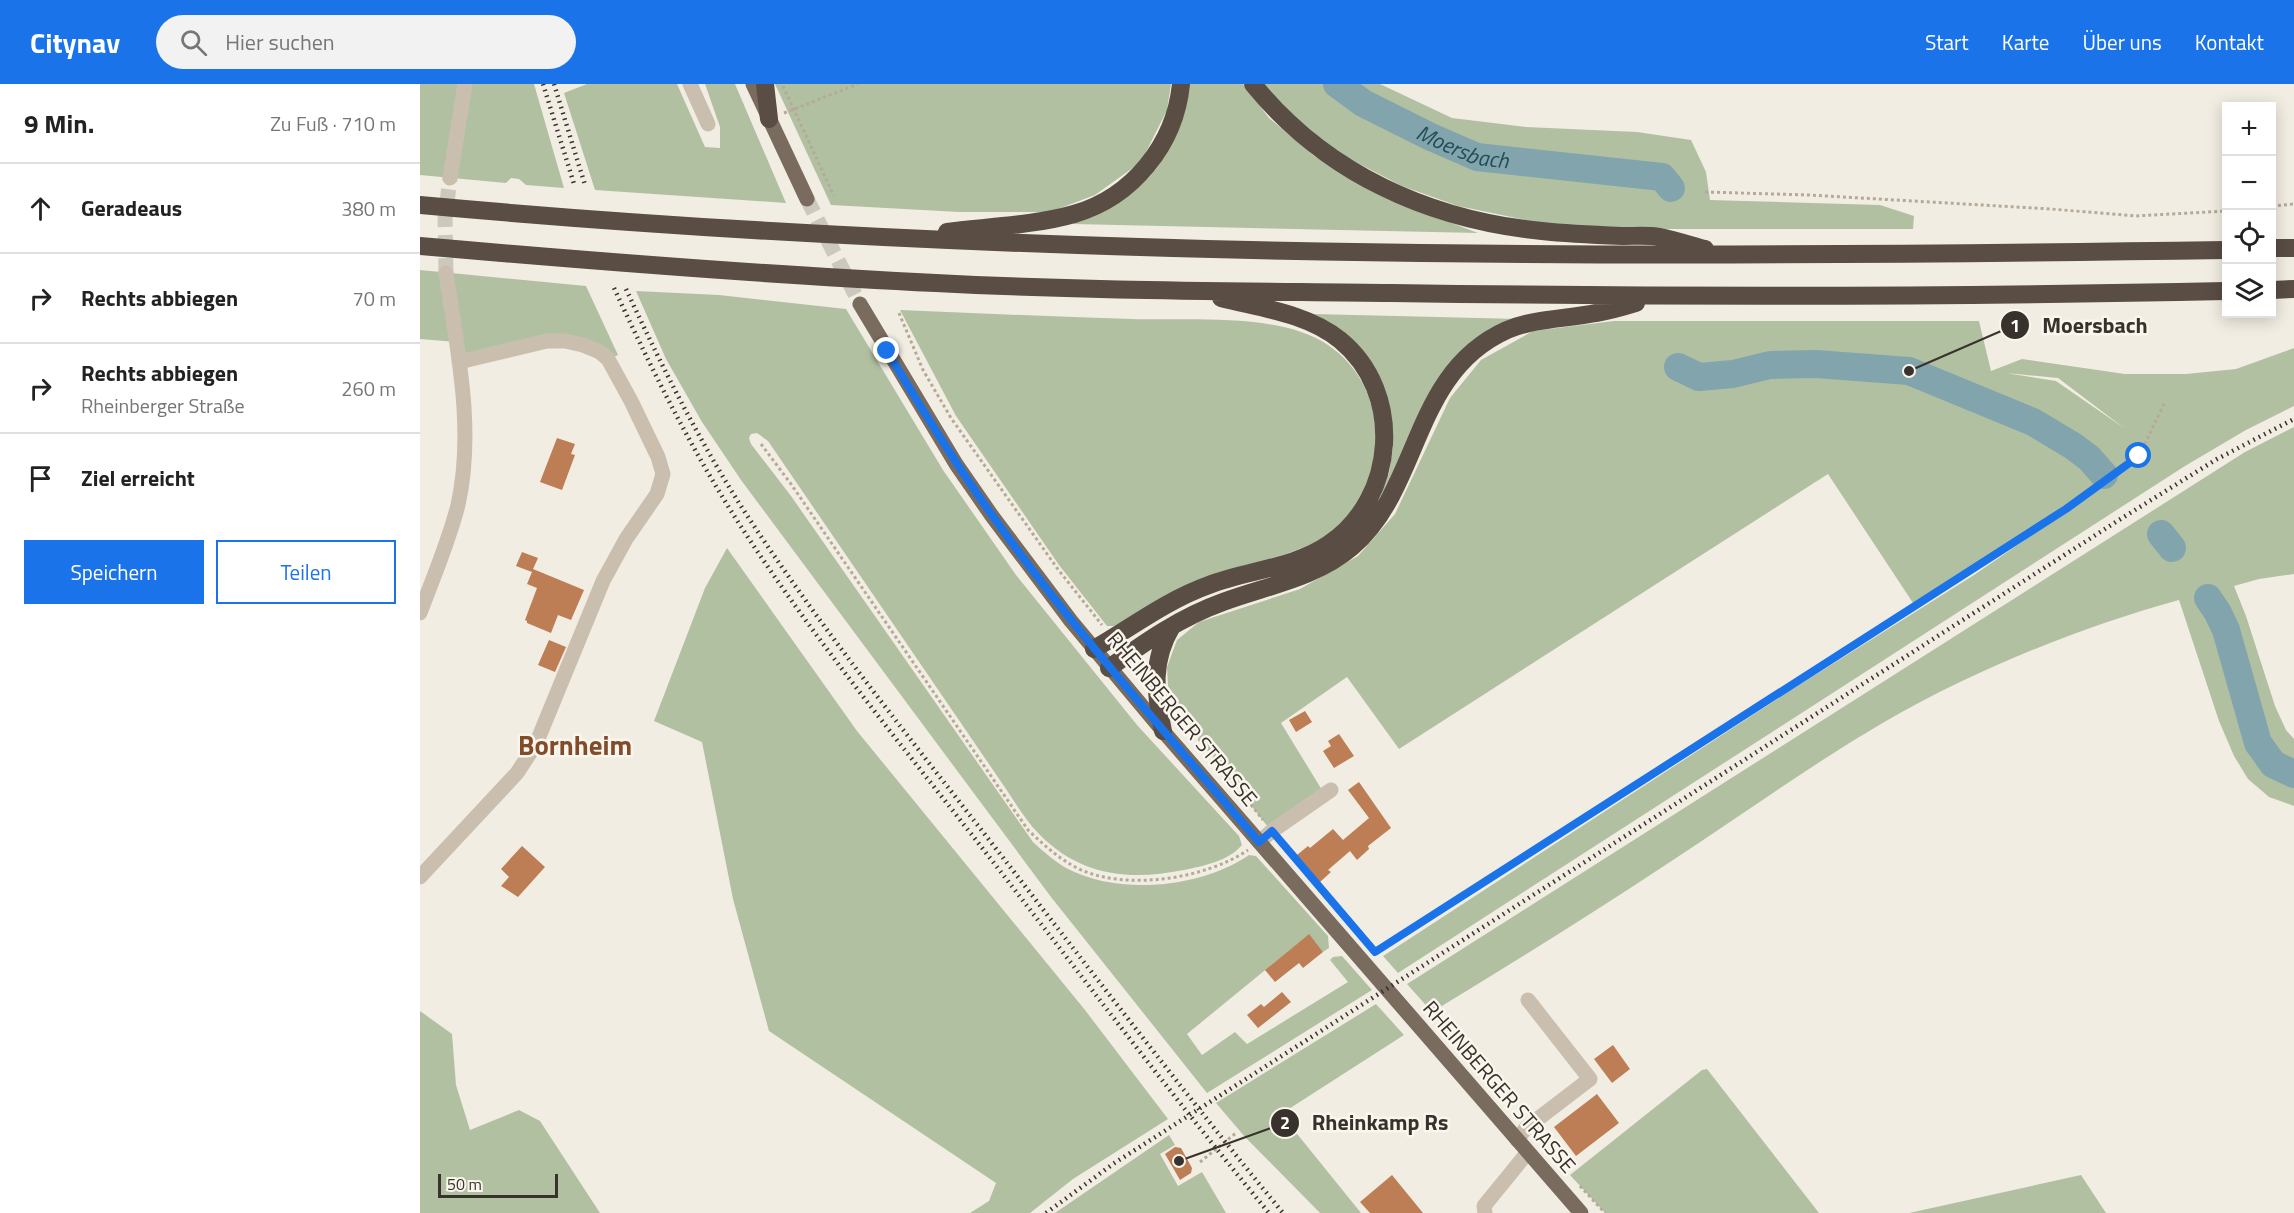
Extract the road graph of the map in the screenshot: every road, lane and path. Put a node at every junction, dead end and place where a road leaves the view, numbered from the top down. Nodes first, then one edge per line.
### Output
1 (465, 84) edge
2 (690, 84) edge
3 (753, 84) edge
4 (765, 84) edge
5 (782, 84) edge
6 (858, 84) edge
7 (1180, 84) edge
8 (1253, 84) edge
9 (793, 109) junction
10 (769, 119) junction
11 (708, 124) dead end
12 (450, 178) tunnel mouth
13 (1705, 192) dead end
14 (834, 196) dead end
15 (807, 199) tunnel mouth
16 (2294, 204) edge
17 (420, 205) edge
18 (2276, 206) edge
19 (2222, 211) edge
20 (895, 238) junction
21 (420, 246) edge
22 (2294, 248) edge
23 (2276, 249) edge
24 (2222, 250) edge
25 (1730, 256) junction
26 (446, 273) tunnel mouth
27 (2294, 289) edge
28 (2276, 290) edge
29 (1193, 291) junction
30 (2222, 291) edge
31 (1664, 296) junction
32 (860, 304) tunnel mouth
33 (898, 314) dead end
34 (459, 362) junction
35 (2165, 402) dead end
36 (761, 444) dead end
37 (420, 613) edge
38 (1173, 625) junction
39 (1113, 638) junction
40 (1094, 649) junction
41 (1109, 668) junction
42 (1156, 682) junction
43 (1163, 731) junction
44 (1330, 790) dead end
45 (1272, 831) junction
46 (1259, 842) junction
47 (420, 877) edge
48 (1375, 952) dead end
49 (1528, 1000) dead end
50 (1236, 1133) dead end
51 (1517, 1140) junction
52 (1528, 1152) junction
53 (1200, 1162) dead end
54 (1577, 1183) dead end
55 (1485, 1213) edge
56 (1581, 1213) edge
57 (1605, 1213) edge

1 - 12 street
2 - 11 street
3 - 10 main road
4 - 10 highway
5 - 9 path
6 - 9 path
7 - 20 highway
8 - 25 highway
9 - 10 path
9 - 14 path
10 - 15 main road
13 - 19 path
16 - 18 path
17 - 20 highway
20 - 25 highway
21 - 29 highway
22 - 23 highway
24 - 25 highway
26 - 34 street
27 - 28 highway
29 - 31 highway
29 - 39 highway
30 - 31 highway
31 - 38 highway
32 - 40 main road, RHEINBERGER STRASSE
33 - 39 path
34 - 37 street
34 - 47 street
35 - 48 path
36 - 46 path
38 - 41 highway
38 - 42 highway
39 - 40 highway
40 - 41 main road, RHEINBERGER STRASSE
41 - 43 main road, RHEINBERGER STRASSE
42 - 43 highway
42 - 45 path
43 - 46 main road, RHEINBERGER STRASSE
44 - 45 street
45 - 46 street
46 - 51 main road, RHEINBERGER STRASSE
49 - 51 street
50 - 53 path
51 - 52 main road, RHEINBERGER STRASSE
52 - 55 street
52 - 56 main road, RHEINBERGER STRASSE
54 - 57 path

